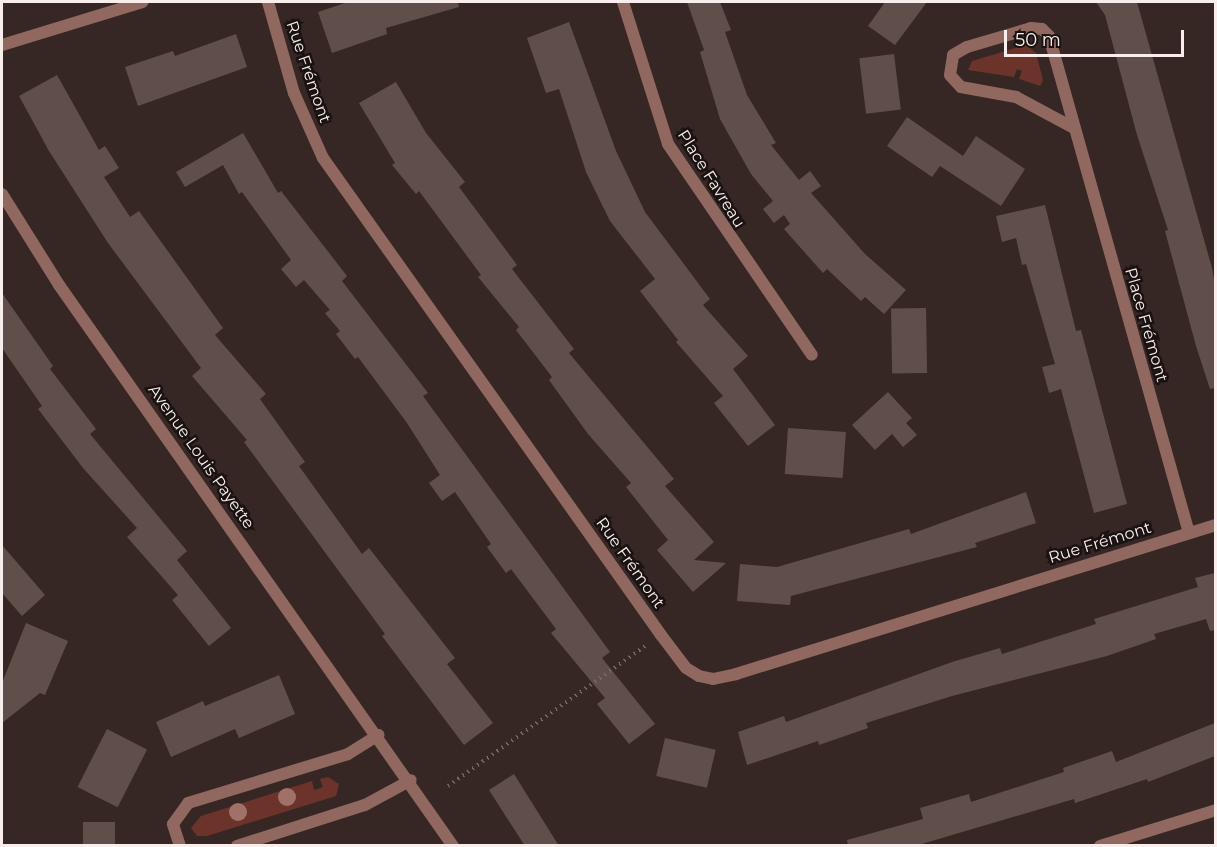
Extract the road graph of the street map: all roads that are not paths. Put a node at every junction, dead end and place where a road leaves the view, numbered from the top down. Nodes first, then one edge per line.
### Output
1 (143, 2) edge
2 (268, 2) edge
3 (623, 2) edge
4 (2, 45) edge
5 (1072, 127) junction
6 (2, 195) edge
7 (812, 355) dead end
8 (1215, 525) edge
9 (1189, 533) junction
10 (379, 735) junction
11 (411, 780) junction
12 (1215, 810) edge
13 (180, 846) edge
14 (237, 846) edge
15 (453, 846) edge
16 (1100, 846) edge

1 - 4 street
2 - 9 street, Rue Frémont
3 - 7 street, Place Favreau
5 - 5 street, Place Frémont
5 - 9 street, Place Frémont
6 - 10 street, Avenue Louis Payette
8 - 9 street, Rue Frémont
10 - 11 street, Avenue Louis Payette
10 - 13 street
11 - 14 street
11 - 15 street, Avenue Louis Payette
12 - 16 street

